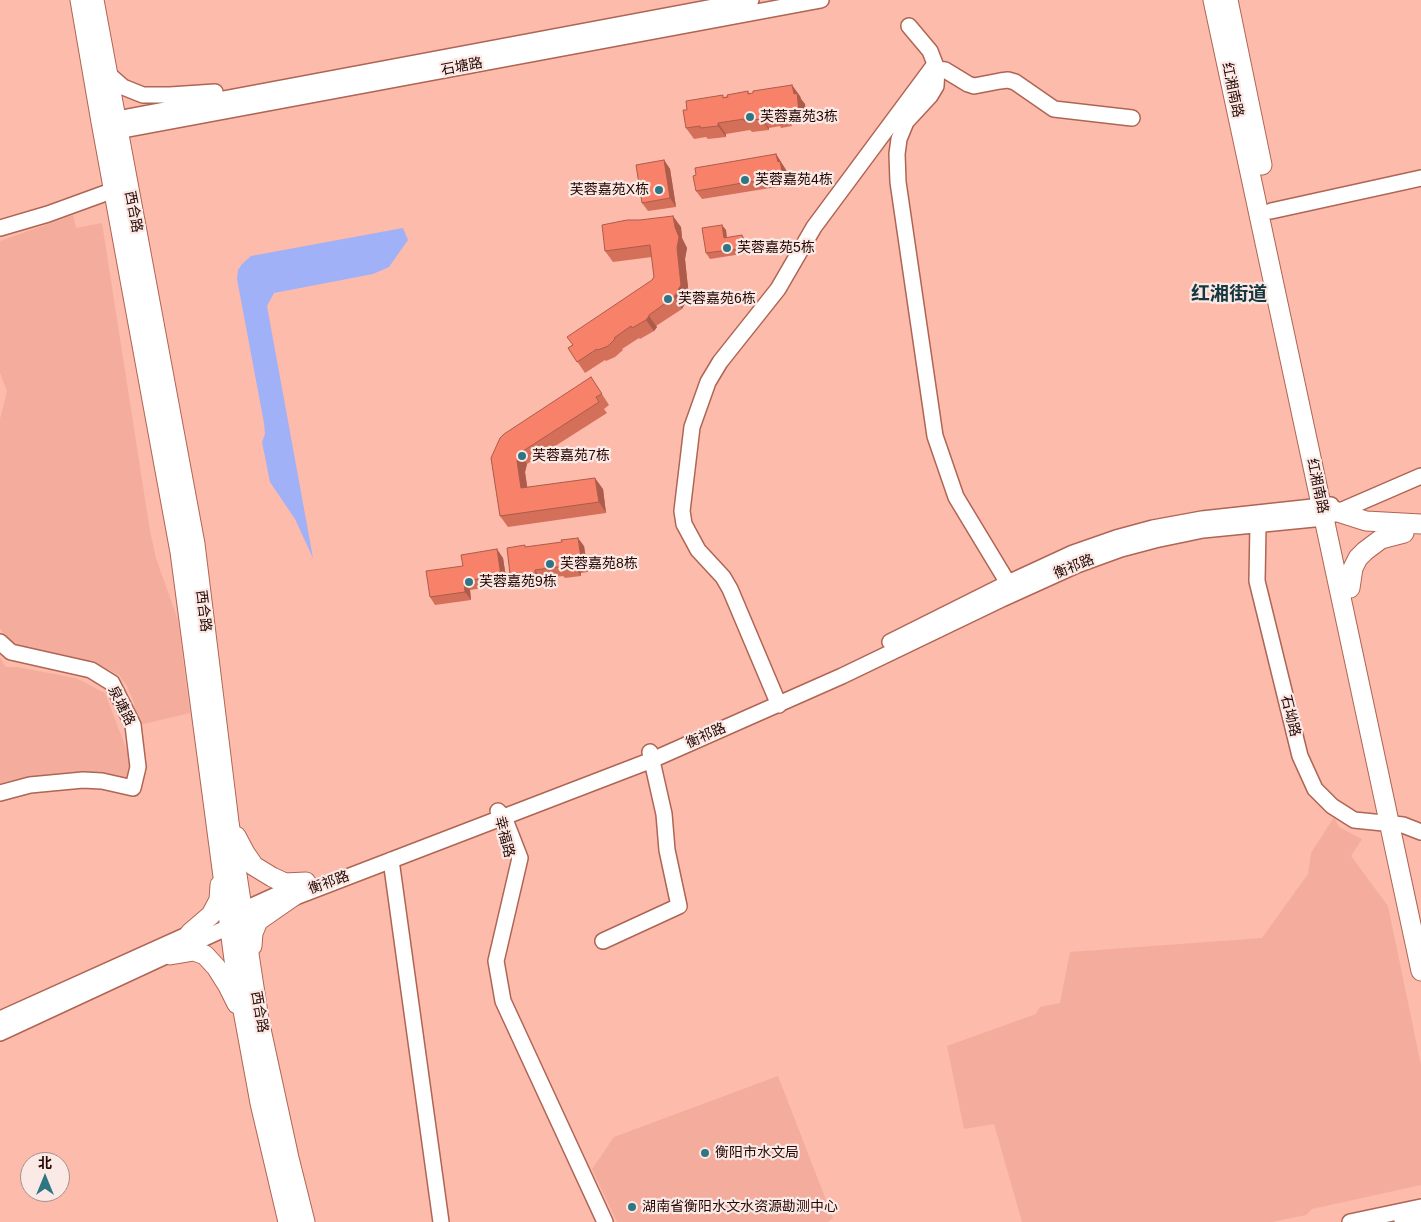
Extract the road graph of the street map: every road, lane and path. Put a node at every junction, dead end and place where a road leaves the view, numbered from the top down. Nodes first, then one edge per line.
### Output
1 (80, 0) edge
2 (94, 0) edge
3 (751, 0) edge
4 (821, 0) edge
5 (1213, 0) edge
6 (1228, 0) edge
7 (909, 26) dead end
8 (936, 67) junction
9 (107, 73) junction
10 (286, 87) junction
11 (1132, 118) dead end
12 (109, 126) junction
13 (1421, 178) edge
14 (114, 190) junction
15 (1272, 211) junction
16 (0, 228) edge
17 (1421, 471) edge
18 (1421, 476) edge
19 (1331, 513) junction
20 (1258, 524) junction
21 (1421, 524) edge
22 (1413, 533) edge
23 (1008, 583) junction
24 (1350, 588) junction
25 (0, 642) edge
26 (777, 700) junction
27 (651, 755) junction
28 (0, 793) edge
29 (500, 816) junction
30 (229, 822) junction
31 (1396, 824) junction
32 (1421, 832) edge
33 (392, 860) junction
34 (221, 862) junction
35 (300, 889) junction
36 (1421, 909) edge
37 (236, 918) junction
38 (190, 933) junction
39 (603, 941) dead end
40 (170, 955) junction
41 (251, 965) junction
42 (1421, 971) edge
43 (0, 1019) edge
44 (246, 1023) junction
45 (0, 1033) edge
46 (1421, 1207) edge
47 (1421, 1218) edge
48 (288, 1222) edge
49 (305, 1222) edge
50 (441, 1222) edge
51 (598, 1222) edge
52 (605, 1222) edge
53 (1350, 1222) edge
54 (1402, 1222) edge

1 - 12 main road, 西合路
2 - 9 main road, 西合路
3 - 10 street, 石塘路
4 - 12 street, 石塘路
5 - 19 main road, 红湘南路
6 - 15 main road, 红湘南路
7 - 8 street
8 - 11 street
8 - 23 street
8 - 26 street
9 - 10 street
9 - 12 main road, 西合路
10 - 12 street, 石塘路
12 - 14 main road, 西合路
12 - 30 main road, 西合路
13 - 15 street
14 - 16 street
14 - 34 main road, 西合路
15 - 19 main road, 红湘南路
17 - 19 street, 衡祁路
18 - 19 street, 衡祁路
19 - 20 street, 衡祁路
19 - 21 main road
19 - 22 main road
19 - 23 street, 衡祁路
19 - 24 main road, 红湘南路
19 - 31 main road, 红湘南路
20 - 26 street, 衡祁路
20 - 31 street, 石坳路
22 - 24 main road
23 - 26 street, 衡祁路
24 - 31 main road, 红湘南路
25 - 28 street, 泉塘路
26 - 27 street, 衡祁路
27 - 29 street, 衡祁路
27 - 39 street
29 - 33 street, 衡祁路
29 - 35 street, 衡祁路
29 - 51 street, 幸福路
29 - 52 street, 幸福路
30 - 35 main road
30 - 37 main road, 西合路
31 - 32 street, 石坳路
31 - 36 main road, 红湘南路
31 - 42 main road, 红湘南路
33 - 35 street, 衡祁路
33 - 50 street
34 - 37 main road, 西合路
34 - 38 main road
35 - 37 street, 衡祁路
35 - 41 main road
37 - 38 street, 衡祁路
37 - 40 street, 衡祁路
37 - 41 main road, 西合路
37 - 44 main road, 西合路
38 - 43 street, 衡祁路
40 - 44 main road
40 - 45 street, 衡祁路
41 - 49 main road, 西合路
44 - 48 main road, 西合路
46 - 53 street
47 - 54 street

